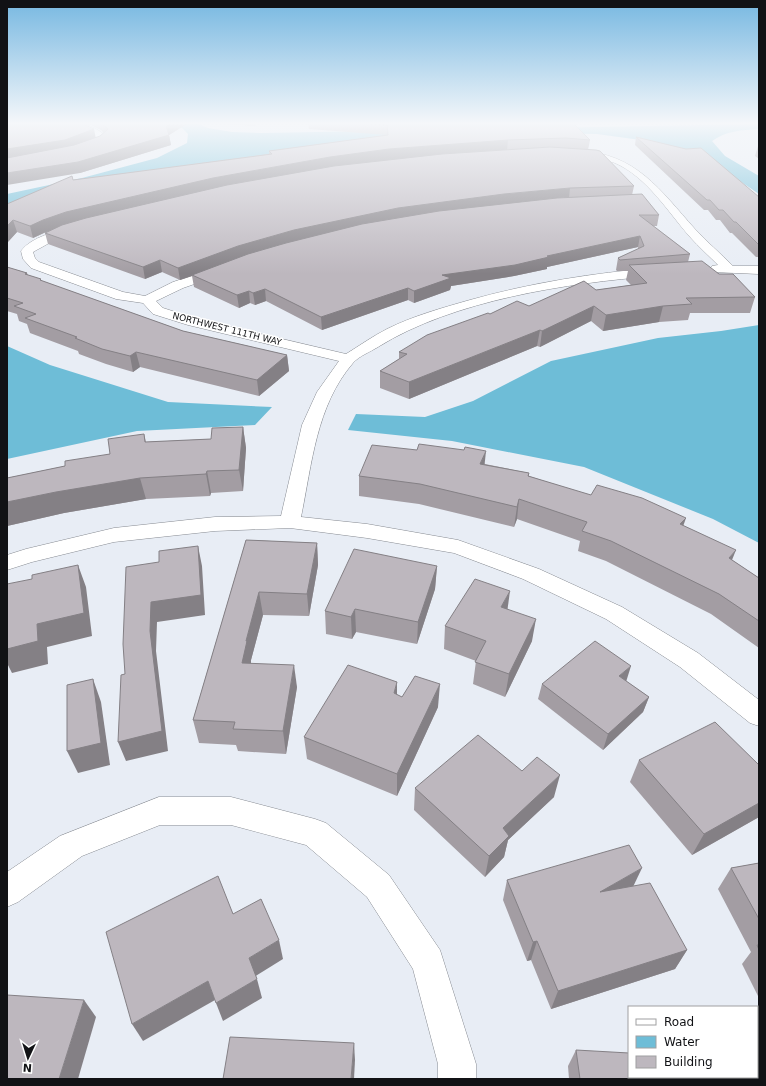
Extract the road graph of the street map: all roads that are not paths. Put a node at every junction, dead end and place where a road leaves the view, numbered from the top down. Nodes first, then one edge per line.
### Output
1 (636, 173) edge
2 (664, 199) junction
3 (649, 200) edge
4 (85, 226) edge
5 (226, 268) edge
6 (729, 269) junction
7 (701, 270) edge
8 (759, 270) edge
9 (672, 271) edge
10 (147, 300) junction
11 (348, 359) junction
12 (290, 522) junction
13 (7, 563) edge
14 (759, 715) edge
15 (7, 891) edge
16 (457, 1079) edge

1 - 2 street
2 - 3 street
2 - 6 street
4 - 10 street
5 - 10 street
6 - 7 street
6 - 8 street
9 - 11 street
10 - 11 street, NORTHWEST 111TH WAY
11 - 12 street
12 - 13 street
12 - 14 street
15 - 16 street

